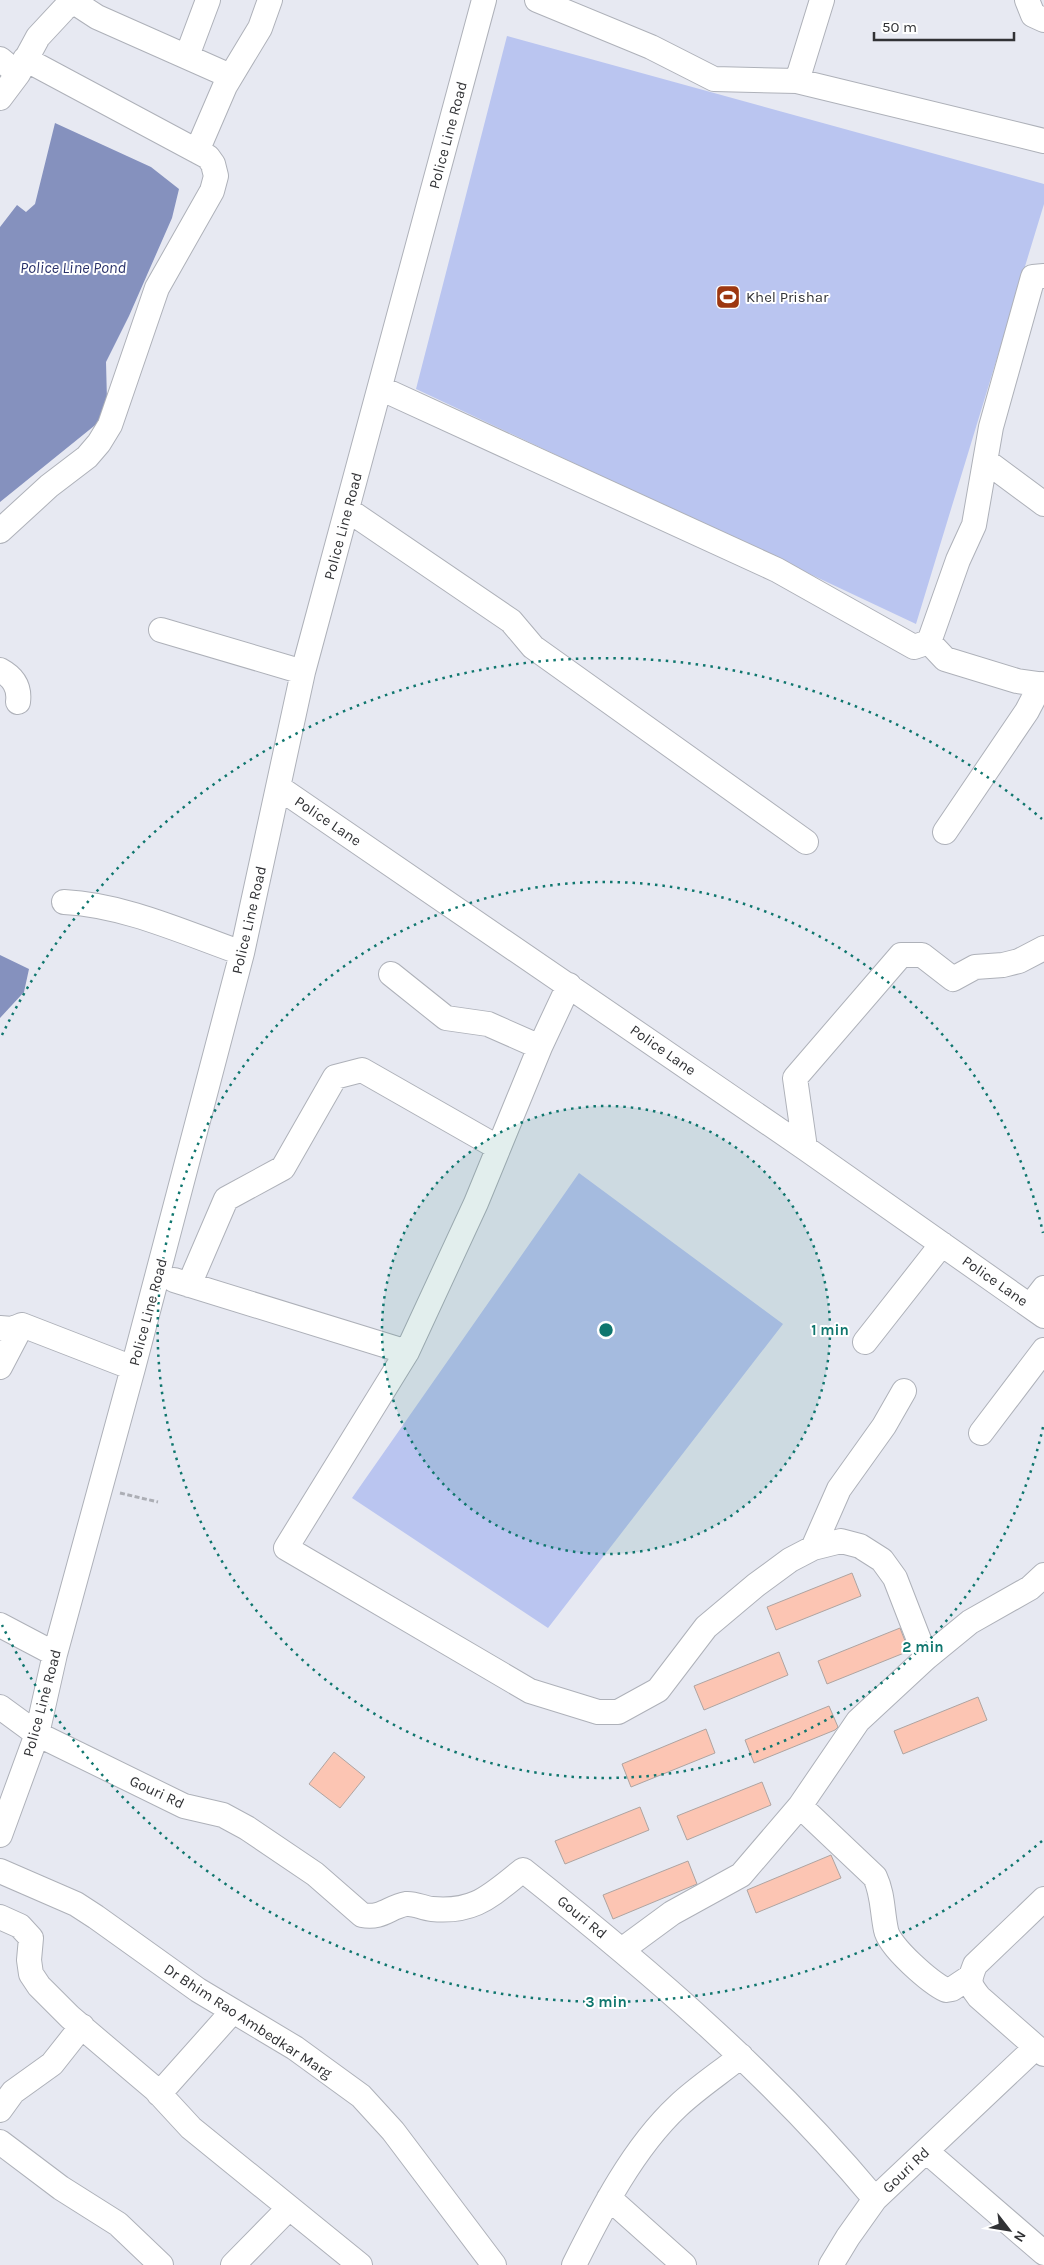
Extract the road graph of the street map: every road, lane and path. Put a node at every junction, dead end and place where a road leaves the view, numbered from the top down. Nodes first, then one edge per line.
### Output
1 (208, 0) edge
2 (270, 0) edge
3 (484, 0) edge
4 (537, 0) edge
5 (822, 0) edge
6 (1027, 0) edge
7 (74, 1) edge
8 (1044, 20) edge
9 (186, 56) junction
10 (14, 64) edge
11 (230, 76) junction
12 (797, 81) junction
13 (0, 98) edge
14 (1044, 141) edge
15 (197, 152) junction
16 (1044, 276) edge
17 (380, 388) junction
18 (986, 461) junction
19 (1044, 504) edge
20 (348, 510) junction
21 (0, 531) edge
22 (161, 630) dead end
23 (929, 642) junction
24 (0, 670) edge
25 (303, 672) junction
26 (1042, 685) edge
27 (18, 702) dead end
28 (278, 787) junction
29 (945, 832) dead end
30 (806, 842) dead end
31 (64, 902) dead end
32 (1044, 948) edge
33 (242, 953) junction
34 (391, 974) dead end
35 (569, 985) junction
36 (540, 1047) junction
37 (497, 1147) junction
38 (805, 1148) junction
39 (942, 1244) junction
40 (157, 1277) junction
41 (190, 1285) junction
42 (1039, 1303) edge
43 (11, 1327) edge
44 (864, 1342) dead end
45 (1044, 1350) edge
46 (407, 1352) junction
47 (0, 1367) edge
48 (133, 1368) junction
49 (904, 1391) dead end
50 (981, 1433) dead end
51 (100, 1487) junction
52 (158, 1502) dead end
53 (813, 1548) junction
54 (1044, 1575) edge
55 (0, 1625) edge
56 (55, 1654) junction
57 (926, 1658) junction
58 (0, 1707) edge
59 (37, 1734) junction
60 (800, 1806) junction
61 (0, 1835) edge
62 (0, 1871) edge
63 (1044, 1899) edge
64 (0, 1917) edge
65 (623, 1949) junction
66 (970, 1978) junction
67 (232, 2012) junction
68 (82, 2026) junction
69 (1040, 2051) edge
70 (741, 2056) junction
71 (159, 2094) junction
72 (0, 2110) edge
73 (0, 2142) edge
74 (926, 2151) junction
75 (609, 2198) junction
76 (875, 2199) junction
77 (289, 2208) junction
78 (1044, 2252) edge
79 (161, 2265) edge
80 (233, 2265) edge
81 (360, 2265) edge
82 (494, 2265) edge
83 (574, 2265) edge
84 (684, 2265) edge
85 (831, 2265) edge

1 - 9 street
2 - 11 street
3 - 17 street, Police Line Road
4 - 12 street
5 - 12 street
6 - 8 street
7 - 9 street
7 - 10 street
9 - 11 street
10 - 13 street
10 - 15 street
11 - 15 street
12 - 14 street
15 - 21 street
16 - 18 street
17 - 20 street, Police Line Road
17 - 23 street
18 - 19 street
18 - 23 street
20 - 25 street, Police Line Road
20 - 30 street
22 - 25 street
23 - 26 street
24 - 27 street
25 - 28 street, Police Line Road
26 - 29 street
28 - 33 street, Police Line Road
28 - 35 street, Police Lane
31 - 33 street
32 - 38 street
33 - 40 street, Police Line Road
34 - 36 street
35 - 36 street
35 - 38 street, Police Lane
36 - 37 street
37 - 41 street
37 - 46 street
38 - 39 street, Police Lane
39 - 42 street, Police Lane
39 - 44 street
40 - 41 street
40 - 48 street, Police Line Road
41 - 46 street
43 - 47 street
43 - 48 street
45 - 50 street
46 - 53 street
48 - 51 street, Police Line Road
49 - 53 street
51 - 52 path
51 - 56 street, Police Line Road
53 - 57 street
54 - 57 street
55 - 56 street
56 - 59 street, Police Line Road
57 - 60 street
58 - 59 street
59 - 61 street, Police Line Road
59 - 65 street, Gouri Rd
60 - 65 street
60 - 66 street
62 - 67 street, Dr Bhim Rao Ambedkar Marg
63 - 66 street
64 - 68 street
65 - 70 street, Gouri Rd
66 - 69 street
67 - 71 street
67 - 82 street, Dr Bhim Rao Ambedkar Marg
68 - 71 street
68 - 72 street
69 - 74 street, Gouri Rd
70 - 75 street
70 - 76 street, Gouri Rd
71 - 77 street
73 - 79 street
74 - 76 street, Gouri Rd
74 - 78 street
75 - 83 street
75 - 84 street
76 - 85 street
77 - 80 street
77 - 81 street

